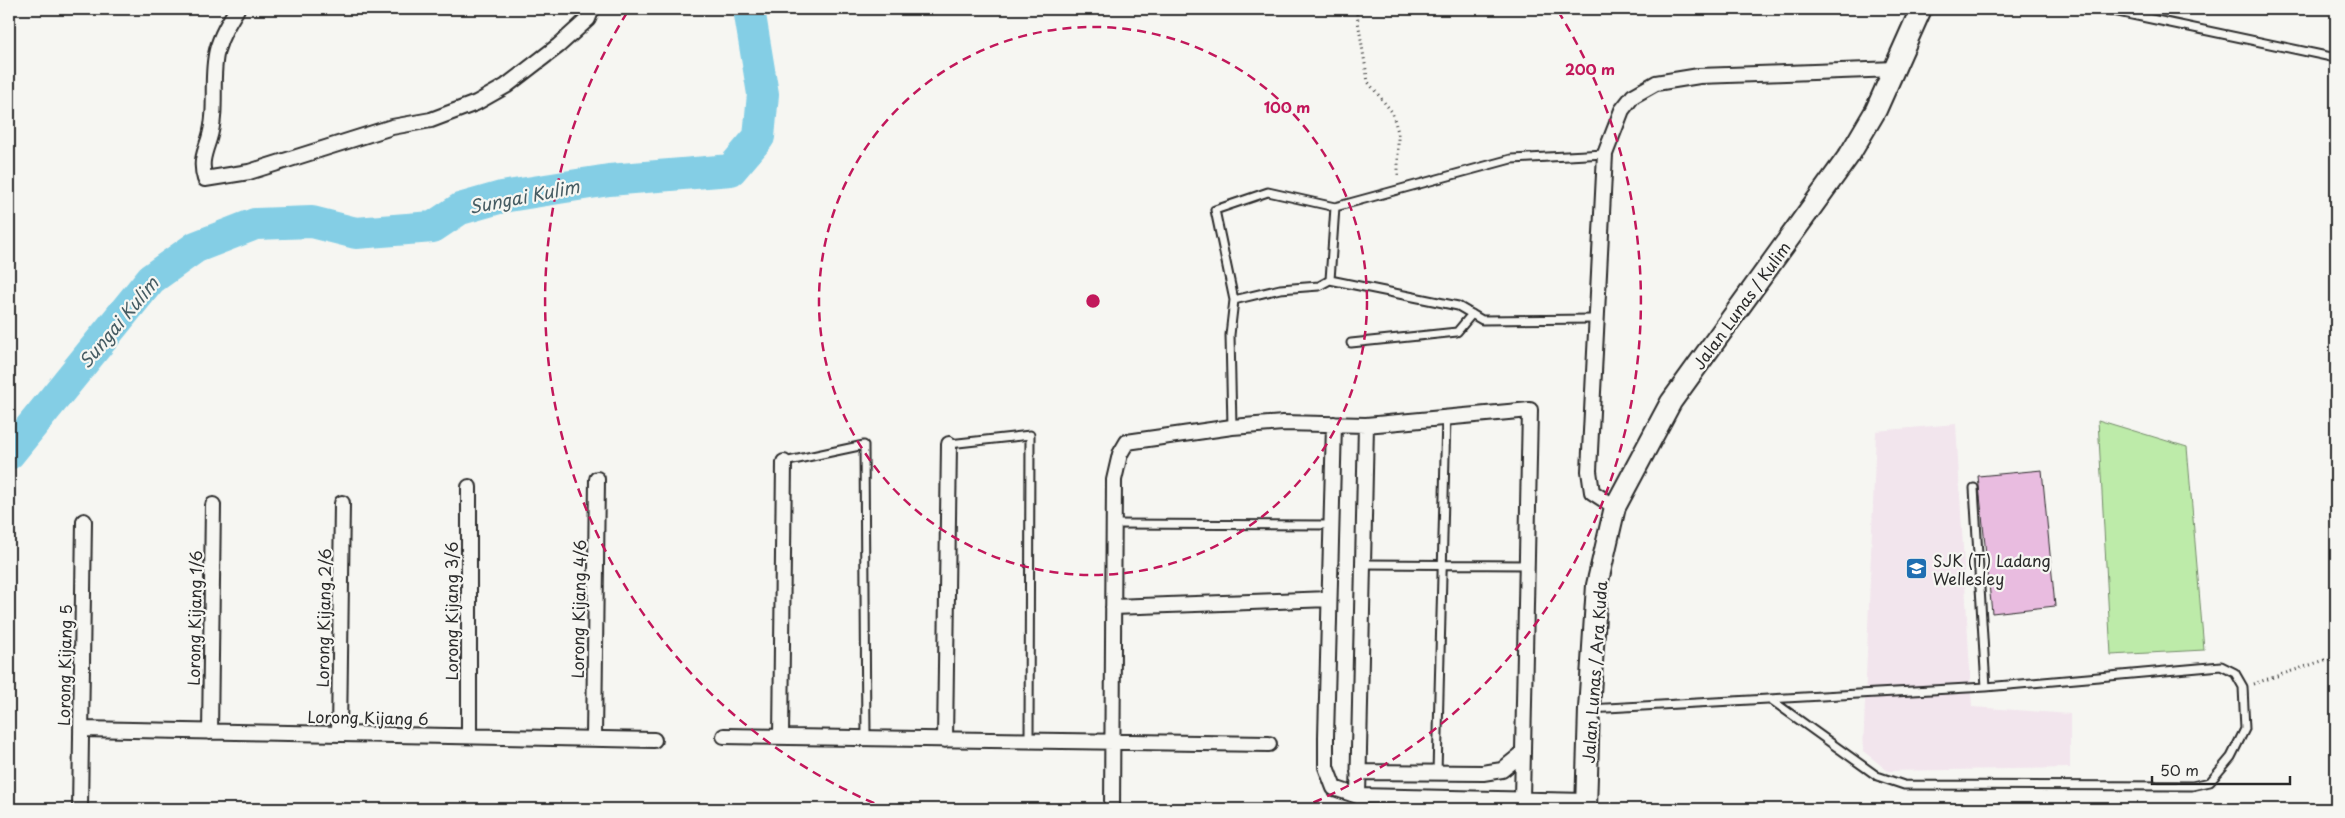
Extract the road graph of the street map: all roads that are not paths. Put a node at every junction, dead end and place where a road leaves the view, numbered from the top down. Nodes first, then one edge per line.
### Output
1 (237, 9) edge
2 (592, 9) edge
3 (1921, 9) edge
4 (2104, 9) edge
5 (2336, 58) edge
6 (1896, 69) junction
7 (1605, 154) junction
8 (1335, 207) junction
9 (1330, 280) junction
10 (1234, 300) junction
11 (1472, 314) junction
12 (1596, 319) junction
13 (1351, 344) dead end
14 (1446, 418) junction
15 (1334, 424) junction
16 (1366, 425) junction
17 (1232, 427) junction
18 (949, 444) joint
19 (784, 462) joint
20 (597, 479) dead end
21 (469, 487) dead end
22 (1974, 488) dead end
23 (342, 503) dead end
24 (213, 505) dead end
25 (1615, 507) junction
26 (84, 521) dead end
27 (1114, 524) junction
28 (1332, 525) junction
29 (1363, 564) junction
30 (1443, 565) junction
31 (1527, 565) junction
32 (1329, 599) junction
33 (1113, 607) junction
34 (1986, 687) junction
35 (1770, 699) junction
36 (1589, 709) junction
37 (81, 729) junction
38 (210, 732) junction
39 (339, 734) junction
40 (469, 736) junction
41 (724, 736) dead end
42 (781, 737) junction
43 (866, 738) junction
44 (594, 739) junction
45 (654, 740) dead end
46 (945, 740) junction
47 (1029, 741) junction
48 (1112, 742) junction
49 (1270, 744) dead end
50 (1523, 753) junction
51 (1358, 772) junction
52 (1437, 773) junction
53 (1358, 796) junction
54 (1522, 799) junction
55 (1586, 805) edge
56 (80, 809) edge
57 (1112, 809) edge

1 - 2 street
3 - 6 main road, Jalan Lunas / Kulim
4 - 5 lane
6 - 7 street
6 - 25 main road, Jalan Lunas / Kulim
7 - 8 lane
7 - 12 street
8 - 9 lane
8 - 10 lane
9 - 10 lane
9 - 11 lane
10 - 17 lane
11 - 12 lane
11 - 13 lane
12 - 25 street
14 - 16 street
14 - 30 lane
14 - 31 street
15 - 16 street
15 - 17 street
15 - 28 street
16 - 29 street
17 - 27 street
18 - 46 street
18 - 47 lane
19 - 42 street
19 - 43 lane
20 - 44 street, Lorong Kijang 4/6
21 - 40 street, Lorong Kijang 3/6
22 - 34 lane
23 - 39 street, Lorong Kijang 2/6
24 - 38 street, Lorong Kijang 1/6
25 - 36 main road, Jalan Lunas / Ara Kuda
26 - 37 street, Lorong Kijang 5
27 - 28 lane
27 - 33 street
28 - 32 street
29 - 30 lane
29 - 51 street
30 - 31 lane
30 - 52 lane
31 - 50 street
32 - 33 street
32 - 53 street
33 - 48 street
34 - 35 lane
34 - 35 lane
35 - 36 lane
36 - 55 main road, Jalan Lunas / Ara Kuda
37 - 38 street, Lorong Kijang 6
37 - 56 street, Lorong Kijang 5
38 - 39 street, Lorong Kijang 6
39 - 40 street, Lorong Kijang 6
40 - 44 street, Lorong Kijang 6
41 - 42 street
42 - 43 street
43 - 46 street
44 - 45 street, Lorong Kijang 6
46 - 47 street
47 - 48 street
48 - 49 street
48 - 57 street
50 - 52 street
50 - 54 street
51 - 52 street
51 - 53 street
53 - 54 street
54 - 55 street

